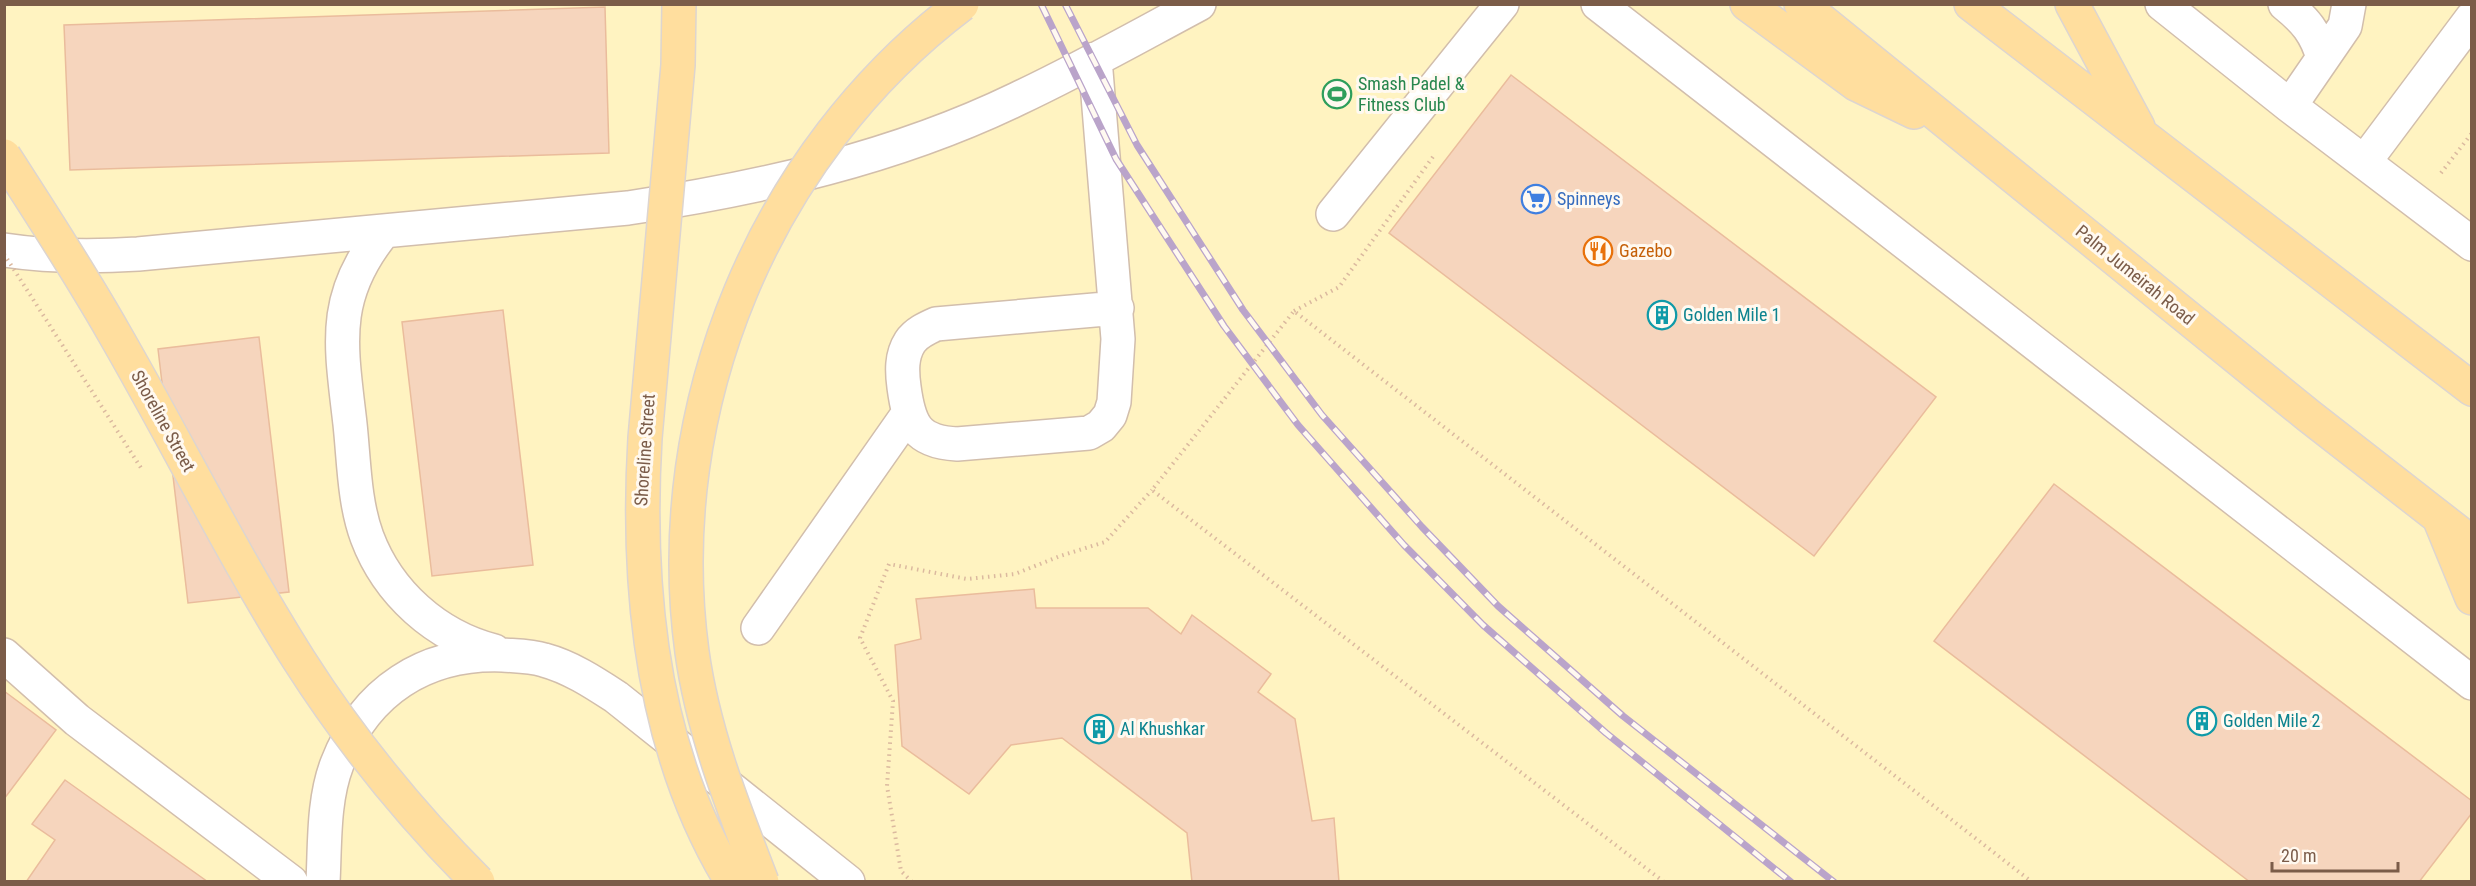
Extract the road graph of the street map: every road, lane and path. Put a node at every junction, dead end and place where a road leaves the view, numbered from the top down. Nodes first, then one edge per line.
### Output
1 (678, 4) edge
2 (962, 4) edge
3 (1199, 4) edge
4 (1502, 4) edge
5 (1598, 4) edge
6 (1748, 4) edge
7 (1801, 4) edge
8 (1971, 4) edge
9 (2072, 4) edge
10 (2162, 4) edge
11 (2285, 4) edge
12 (2351, 7) edge
13 (2472, 18) edge
14 (2323, 58) junction
15 (1095, 59) junction
16 (2290, 106) junction
17 (1947, 124) junction
18 (2472, 133) edge
19 (2143, 136) junction
20 (4, 156) edge
21 (2365, 161) junction
22 (2442, 172) dead end
23 (1333, 214) dead end
24 (384, 231) junction
25 (2472, 244) edge
26 (4, 250) edge
27 (1339, 287) dead end
28 (1117, 308) junction
29 (1294, 311) junction
30 (2472, 389) edge
31 (908, 414) junction
32 (1152, 490) junction
33 (2440, 518) junction
34 (2472, 543) edge
35 (2472, 597) edge
36 (758, 628) dead end
37 (4, 655) edge
38 (513, 656) junction
39 (2472, 683) edge
40 (291, 882) edge
41 (323, 882) edge
42 (478, 882) edge
43 (732, 882) edge
44 (762, 882) edge
45 (848, 882) edge
46 (912, 882) edge
47 (1664, 882) edge
48 (2032, 882) edge

1 - 43 main road, Shoreline Street, bridge
2 - 44 main road, bridge
3 - 15 street
4 - 23 street
5 - 39 street
6 - 17 main road
7 - 17 main road, Palm Jumeirah Road
8 - 19 main road
9 - 19 main road
10 - 16 street
11 - 14 street
12 - 14 street
13 - 21 street
14 - 16 street
15 - 24 street
15 - 28 street
16 - 21 street
17 - 33 main road, Palm Jumeirah Road
18 - 22 path
19 - 30 main road
20 - 42 main road, Shoreline Street, bridge
21 - 25 street
24 - 26 street
24 - 38 street
27 - 29 path
28 - 31 street
28 - 31 street
29 - 32 path
29 - 48 path
31 - 36 street
32 - 46 path
32 - 47 path
33 - 34 main road, Palm Jumeirah Road
33 - 35 main road
37 - 40 street
38 - 41 street
38 - 45 street

